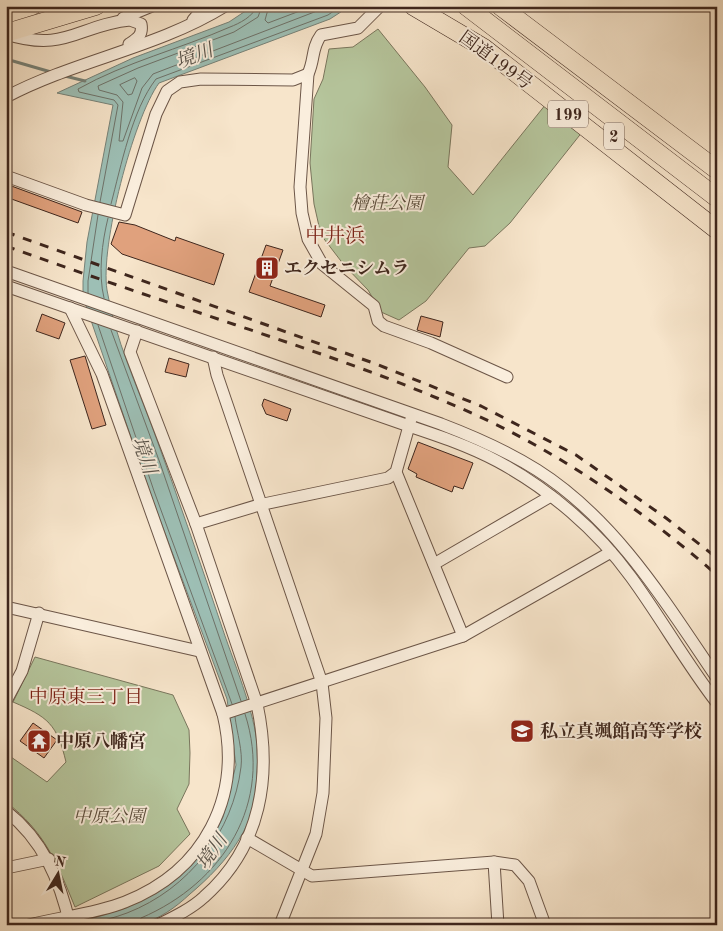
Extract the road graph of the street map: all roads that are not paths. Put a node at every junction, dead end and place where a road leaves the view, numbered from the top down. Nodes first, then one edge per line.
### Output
1 (32, 6) edge
2 (96, 6) edge
3 (152, 6) edge
4 (205, 6) edge
5 (225, 6) edge
6 (380, 6) edge
7 (413, 6) edge
8 (434, 6) edge
9 (466, 6) edge
10 (482, 6) edge
11 (500, 6) edge
12 (6, 14) edge
13 (186, 27) junction
14 (98, 28) junction
15 (6, 34) edge
16 (516, 51) junction
17 (118, 53) junction
18 (308, 74) junction
19 (6, 97) edge
20 (717, 170) edge
21 (6, 176) edge
22 (717, 184) edge
23 (717, 198) edge
24 (717, 216) edge
25 (717, 230) edge
26 (6, 271) edge
27 (6, 286) edge
28 (70, 308) junction
29 (137, 331) junction
30 (213, 357) junction
31 (507, 377) dead end
32 (410, 420) junction
33 (396, 472) junction
34 (550, 496) junction
35 (260, 506) junction
36 (196, 524) junction
37 (611, 552) junction
38 (434, 564) junction
39 (6, 607) edge
40 (40, 614) junction
41 (463, 636) junction
42 (199, 651) junction
43 (717, 678) edge
44 (322, 683) junction
45 (6, 701) edge
46 (717, 703) edge
47 (255, 705) junction
48 (225, 714) junction
49 (8, 813) edge
50 (247, 838) junction
51 (49, 859) junction
52 (494, 862) junction
53 (6, 868) edge
54 (301, 871) junction
55 (69, 920) edge
56 (28, 925) edge
57 (158, 925) edge
58 (280, 925) edge
59 (498, 925) edge
60 (545, 925) edge

1 - 12 highway
2 - 15 highway
3 - 14 street
4 - 13 street
5 - 13 street
6 - 18 street
7 - 25 highway, 国道199号 / 199
8 - 16 highway
9 - 16 highway
10 - 22 highway, 国道199号 / 199
11 - 20 highway
13 - 17 street
14 - 15 street
14 - 17 street
16 - 23 highway, 2
16 - 24 highway, 2
17 - 19 street
18 - 21 street
18 - 31 street
26 - 32 street
27 - 28 street
28 - 29 street
28 - 42 street
29 - 30 street
29 - 36 street
30 - 32 street
30 - 35 street
32 - 33 street
32 - 34 street
32 - 43 street
33 - 35 street
33 - 38 street
34 - 37 street
34 - 38 street
35 - 36 street
35 - 44 street
36 - 47 street
37 - 41 street
37 - 46 street
38 - 41 street
39 - 40 street
40 - 42 street
40 - 45 street
41 - 44 street
42 - 48 street
44 - 47 street
44 - 54 street
47 - 48 street
47 - 50 street
48 - 55 street
49 - 51 street
50 - 54 street
50 - 57 street
51 - 53 street
51 - 55 street
52 - 54 street
52 - 59 street
52 - 60 street
54 - 58 street
55 - 56 street

